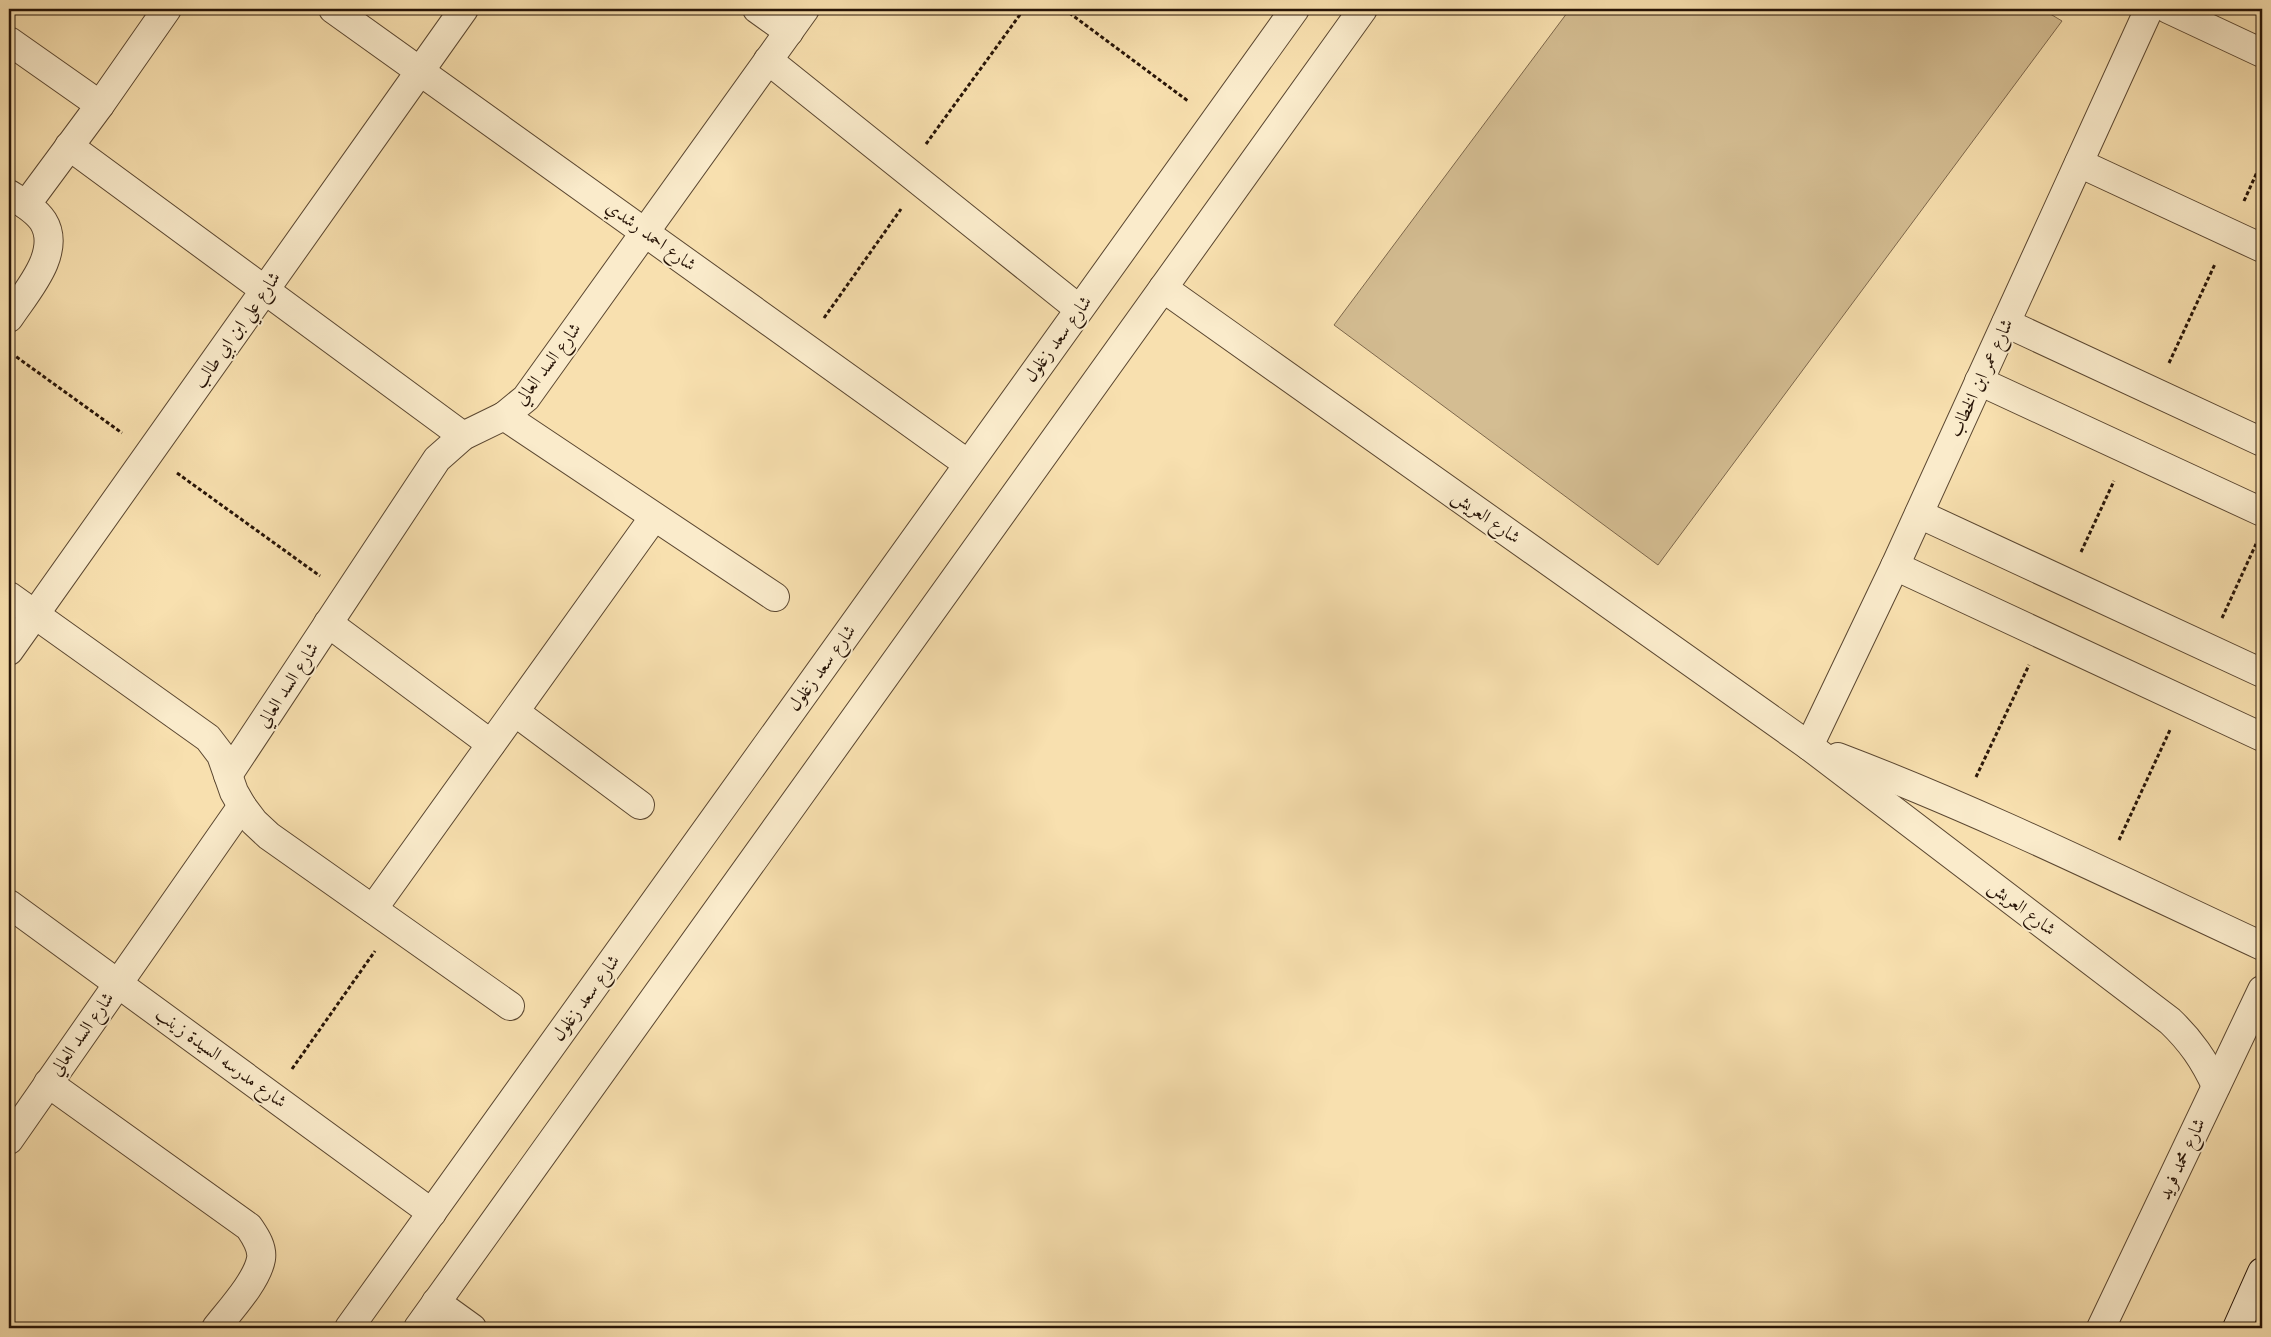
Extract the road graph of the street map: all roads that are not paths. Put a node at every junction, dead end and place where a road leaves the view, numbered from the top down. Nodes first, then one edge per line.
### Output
1 (167, 9) edge
2 (333, 9) edge
3 (464, 9) edge
4 (757, 9) edge
5 (805, 9) edge
6 (1295, 9) edge
7 (1363, 9) edge
8 (2149, 9) edge
9 (2168, 9) edge
10 (789, 32) junction
11 (9, 41) edge
12 (2262, 53) edge
13 (768, 60) junction
14 (421, 71) junction
15 (100, 105) junction
16 (69, 146) junction
17 (2079, 163) junction
18 (17, 200) edge
19 (645, 232) junction
20 (2262, 248) edge
21 (1163, 288) junction
22 (265, 290) junction
23 (1079, 309) junction
24 (9, 318) edge
25 (2006, 323) junction
26 (1979, 381) junction
27 (504, 416) junction
28 (463, 436) junction
29 (2262, 442) edge
30 (968, 464) junction
31 (2262, 512) edge
32 (1919, 514) junction
33 (654, 517) junction
34 (1894, 566) junction
35 (9, 596) edge
36 (775, 597) dead end
37 (35, 615) junction
38 (328, 624) junction
39 (9, 651) edge
40 (2262, 673) edge
41 (514, 712) junction
42 (2262, 737) edge
43 (491, 744) junction
44 (1809, 746) junction
45 (228, 775) junction
46 (640, 805) dead end
47 (242, 806) junction
48 (9, 904) edge
49 (384, 917) junction
50 (2262, 946) edge
51 (118, 984) junction
52 (2262, 990) edge
53 (510, 1006) dead end
54 (48, 1083) junction
55 (2216, 1086) junction
56 (9, 1140) edge
57 (432, 1213) junction
58 (2262, 1272) edge
59 (436, 1302) junction
60 (216, 1328) edge
61 (349, 1328) edge
62 (418, 1328) edge
63 (472, 1328) edge
64 (2101, 1328) edge
65 (2237, 1328) edge

1 - 15 street
2 - 14 street, شارع احمد رشدي
3 - 14 street, شارع علي ابن ابي طالب
4 - 10 street
5 - 10 street, شارع السد العالي
6 - 23 street, شارع سعد زغلول
7 - 21 street
8 - 17 street, شارع عمر ابن الخطاب
9 - 12 street
10 - 13 street, شارع السد العالي
11 - 15 street
13 - 19 street, شارع السد العالي
13 - 23 street
14 - 19 street, شارع احمد رشدي
14 - 22 street, شارع علي ابن ابي طالب
15 - 16 street
16 - 18 street
16 - 22 street
17 - 20 street
17 - 25 street, شارع عمر ابن الخطاب
18 - 24 street
19 - 27 street, شارع السد العالي
19 - 30 street, شارع احمد رشدي
21 - 44 street, شارع العريش
21 - 59 street
22 - 28 street
22 - 37 street, شارع علي ابن ابي طالب
23 - 30 street, شارع سعد زغلول
25 - 26 street, شارع عمر ابن الخطاب
25 - 29 street
26 - 31 street
26 - 32 street, شارع عمر ابن الخطاب
27 - 28 street, شارع السد العالي
27 - 33 street
28 - 38 street, شارع السد العالي
30 - 57 street, شارع سعد زغلول
32 - 34 street, شارع عمر ابن الخطاب
32 - 40 street
33 - 36 street
33 - 41 street
34 - 42 street
34 - 44 street, شارع عمر ابن الخطاب
35 - 37 street
37 - 39 street, شارع علي ابن ابي طالب
37 - 45 street
38 - 43 street
38 - 45 street, شارع السد العالي
41 - 43 street
41 - 46 street
43 - 49 street
44 - 50 street, شارع العريش
44 - 55 street, شارع العريش
45 - 47 street
47 - 49 street
47 - 51 street, شارع السد العالي
48 - 51 street, شارع مدرسه السيدة زينب
49 - 53 street
51 - 54 street, شارع السد العالي
51 - 57 street, شارع مدرسه السيدة زينب
52 - 55 street, شارع محمد فريد
54 - 56 street, شارع السد العالي
54 - 60 street
55 - 64 street, شارع محمد فريد
57 - 61 street, شارع سعد زغلول
58 - 65 street
59 - 62 street
59 - 63 street

